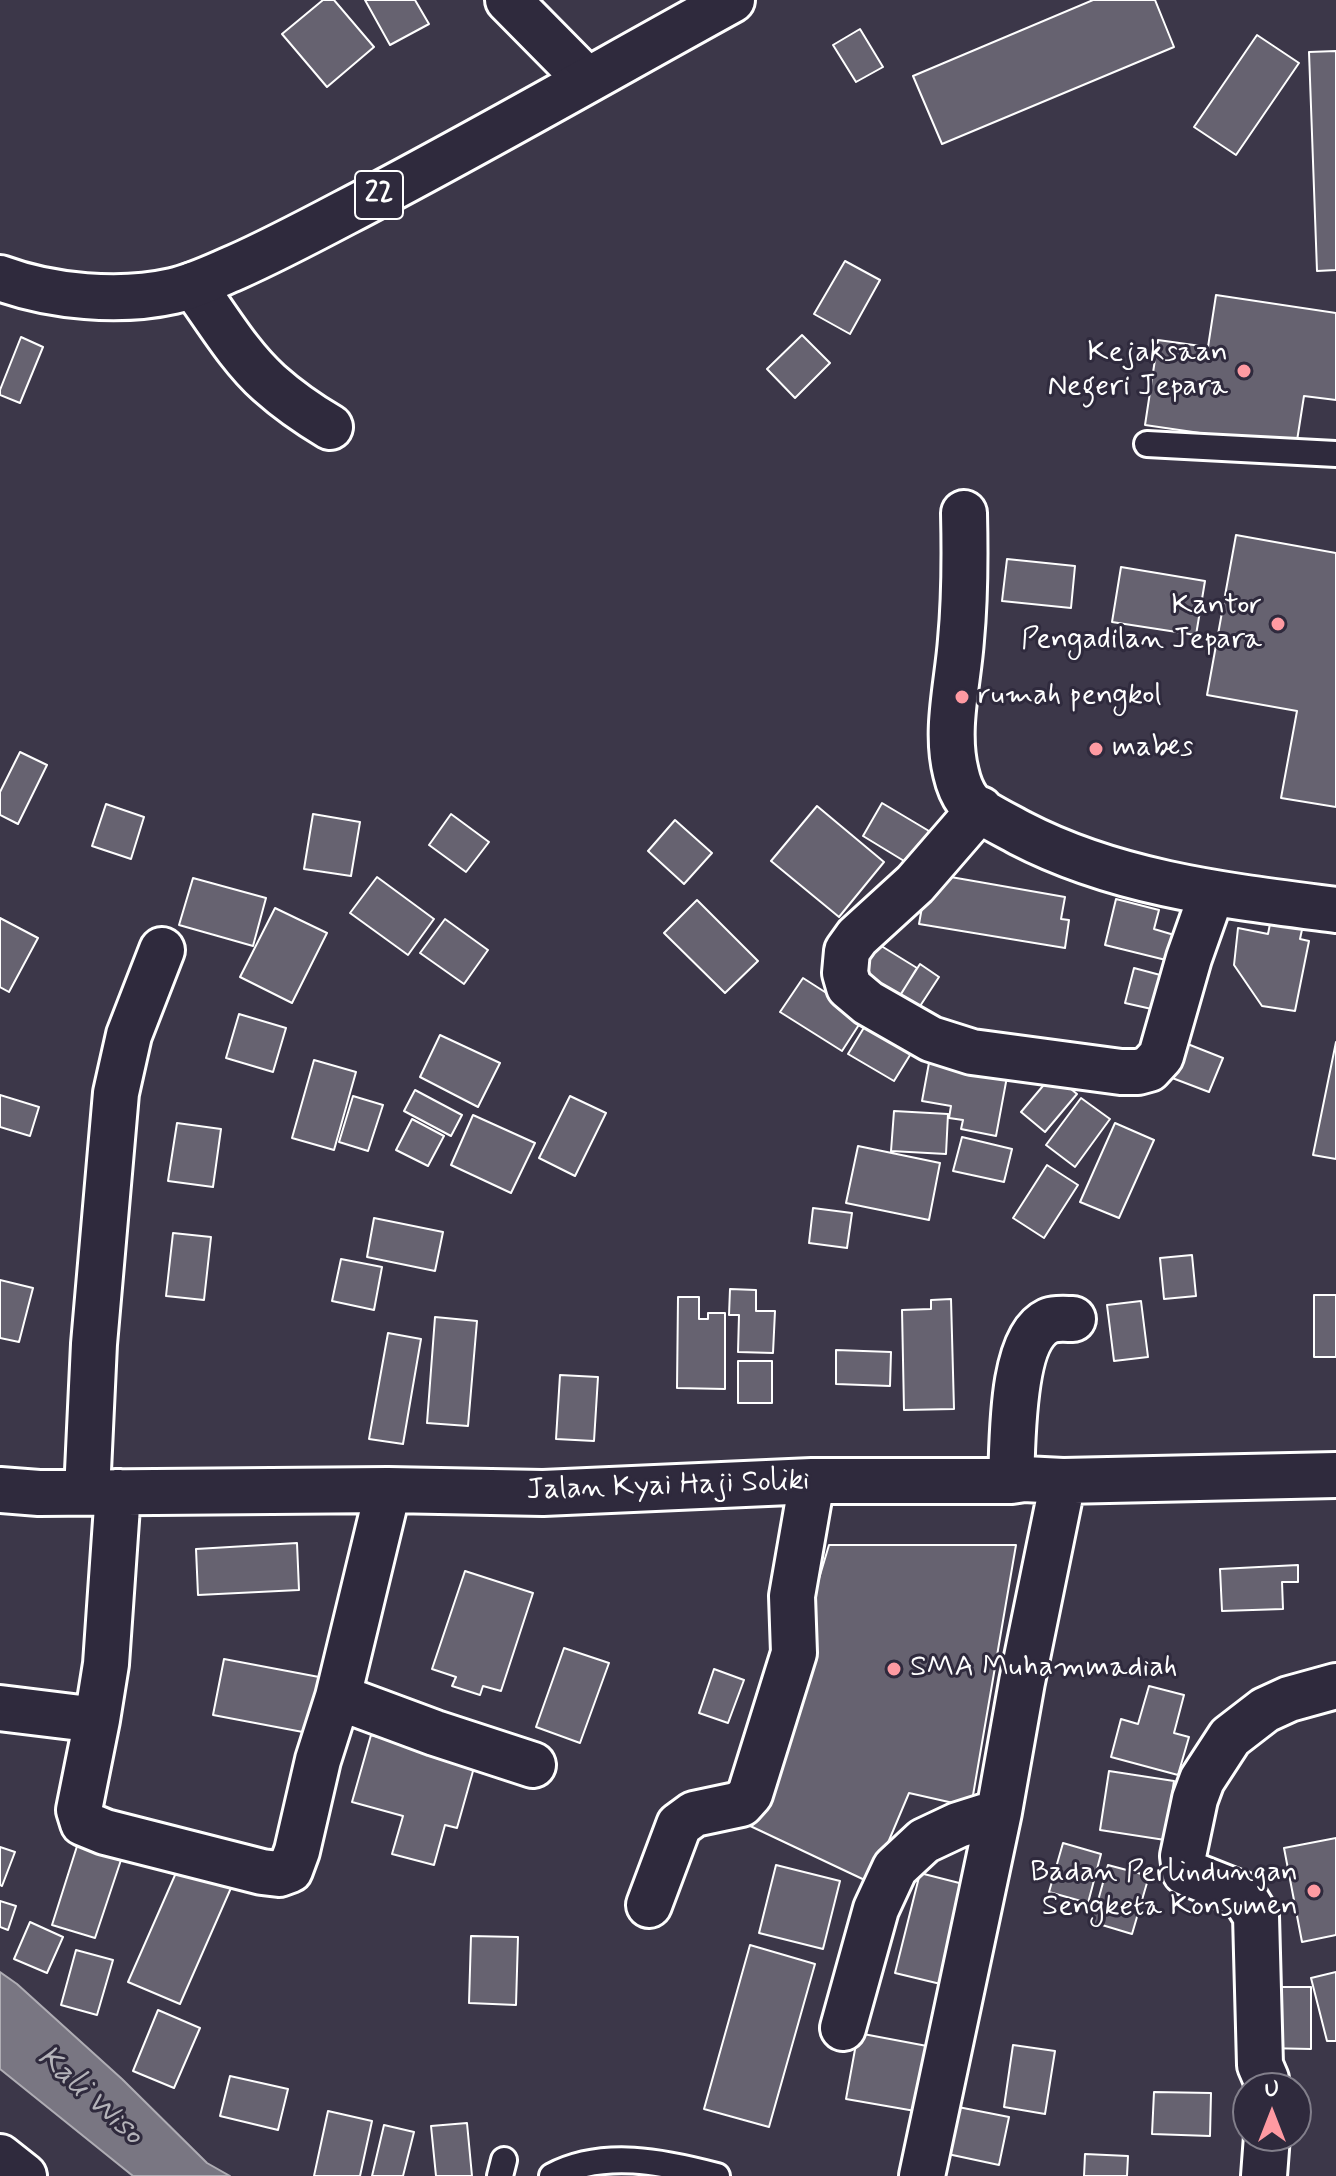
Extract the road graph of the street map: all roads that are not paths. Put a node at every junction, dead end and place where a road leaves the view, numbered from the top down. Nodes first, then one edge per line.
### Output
1 (508, 0) edge
2 (732, 0) edge
3 (587, 80) junction
4 (0, 278) edge
5 (193, 285) junction
6 (330, 427) dead end
7 (1147, 444) dead end
8 (1336, 454) edge
9 (964, 513) dead end
10 (980, 809) junction
11 (1212, 893) junction
12 (1336, 910) edge
13 (162, 950) dead end
14 (1073, 1319) dead end
15 (1336, 1475) edge
16 (812, 1481) junction
17 (1011, 1481) junction
18 (1063, 1481) junction
19 (388, 1490) junction
20 (102, 1492) junction
21 (1, 1496) edge
22 (1336, 1686) edge
23 (338, 1697) junction
24 (0, 1708) edge
25 (97, 1720) junction
26 (533, 1765) dead end
27 (999, 1812) junction
28 (649, 1905) dead end
29 (843, 2028) dead end
30 (1263, 2072) edge
31 (1266, 2152) edge
32 (0, 2157) edge
33 (24, 2176) edge
34 (552, 2176) edge
35 (717, 2176) edge
36 (922, 2176) edge
37 (1264, 2176) edge

1 - 3 main road
2 - 3 main road, 22
3 - 5 main road, 22
4 - 5 main road, 22
5 - 6 main road
7 - 8 lane
9 - 10 main road
10 - 11 main road
10 - 11 main road
11 - 12 main road
13 - 20 main road
14 - 17 main road
15 - 18 main road, Jalan Kyai Haji Soliki
16 - 17 main road, Jalan Kyai Haji Soliki
16 - 19 main road, Jalan Kyai Haji Soliki
16 - 28 main road
17 - 18 main road, Jalan Kyai Haji Soliki
18 - 27 main road
19 - 20 main road, Jalan Kyai Haji Soliki
19 - 23 main road
20 - 21 main road, Jalan Kyai Haji Soliki
20 - 25 main road
22 - 30 main road
23 - 25 main road
23 - 26 main road
24 - 25 main road
27 - 29 main road
27 - 36 main road
31 - 37 main road
32 - 33 main road
34 - 35 lane

